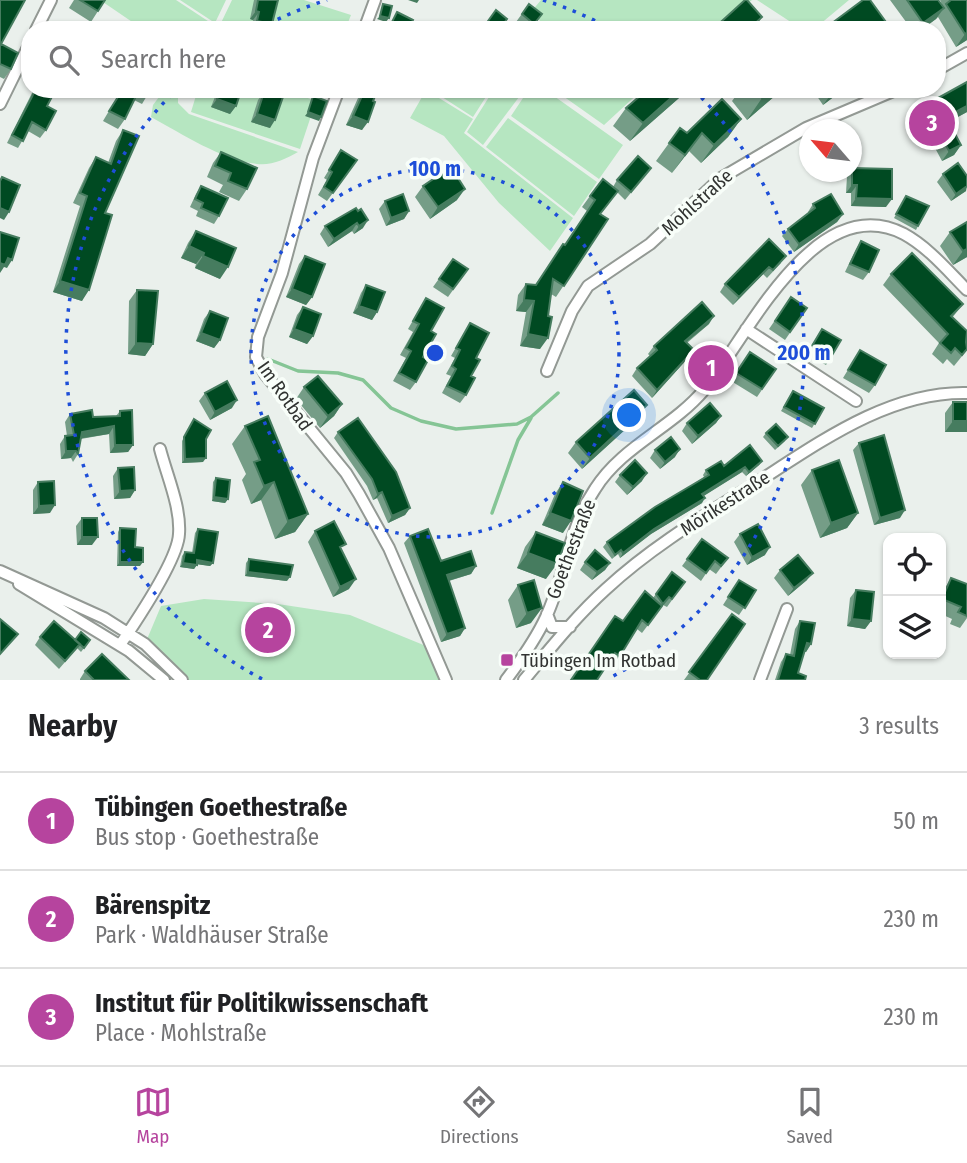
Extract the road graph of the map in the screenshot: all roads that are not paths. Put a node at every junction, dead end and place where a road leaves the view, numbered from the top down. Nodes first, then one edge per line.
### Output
1 (51, 0) edge
2 (375, 0) edge
3 (40, 21) edge
4 (367, 21) edge
5 (967, 53) edge
6 (21, 61) edge
7 (946, 65) edge
8 (336, 98) edge
9 (877, 98) edge
10 (0, 104) edge
11 (967, 290) edge
12 (746, 329) junction
13 (547, 372) dead end
14 (967, 393) edge
15 (856, 401) dead end
16 (160, 449) dead end
17 (1, 571) edge
18 (788, 609) dead end
19 (547, 614) junction
20 (570, 627) junction
21 (128, 633) junction
22 (120, 645) junction
23 (164, 680) edge
24 (182, 680) edge
25 (446, 680) edge
26 (506, 680) edge
27 (524, 680) edge
28 (760, 680) edge

1 - 3 street
2 - 4 street
5 - 7 street
6 - 10 street
8 - 25 street, Im Rotbad
9 - 13 street, Mohlstraße
11 - 12 street, Goethestraße
12 - 15 street
12 - 19 street, Goethestraße
14 - 20 street, Mörikestraße
16 - 21 street
17 - 21 street
17 - 22 street
18 - 28 street
19 - 20 street, Goethestraße
19 - 26 street, Goethestraße
20 - 27 street, Mörikestraße
21 - 22 street
21 - 24 street
22 - 23 street

